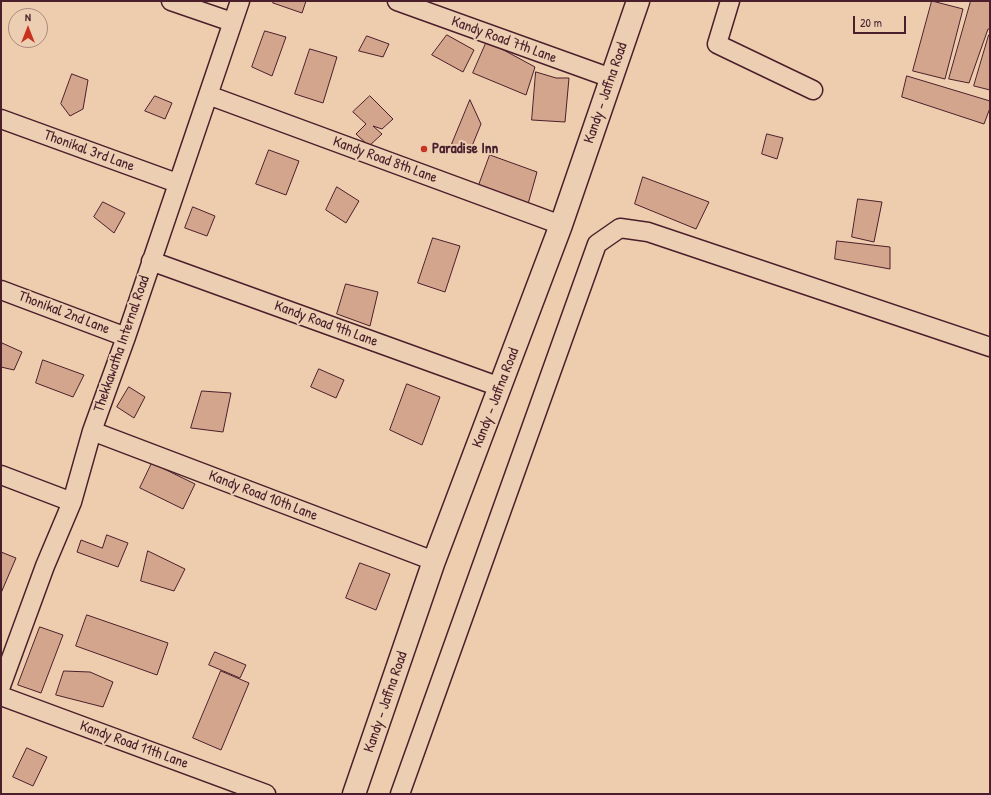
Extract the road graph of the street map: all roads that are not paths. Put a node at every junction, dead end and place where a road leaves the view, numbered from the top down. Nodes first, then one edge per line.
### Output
1 (171, 1) edge
2 (240, 1) edge
3 (397, 1) edge
4 (638, 1) edge
5 (730, 1) edge
6 (232, 22) junction
7 (611, 78) junction
8 (813, 90) dead end
9 (208, 95) junction
10 (1, 119) edge
11 (177, 183) junction
12 (561, 225) junction
13 (151, 261) junction
14 (1, 290) edge
15 (126, 337) junction
16 (990, 347) edge
17 (500, 387) junction
18 (92, 431) junction
19 (1, 475) edge
20 (72, 502) junction
21 (434, 561) junction
22 (1, 686) edge
23 (1, 696) edge
24 (266, 794) edge
25 (354, 794) edge
26 (400, 794) edge

1 - 6 street
2 - 6 street, Thekkawatha Internal Road
3 - 7 street, Kandy Road 7th Lane
4 - 7 highway, Kandy - Jaffna Road
5 - 8 street
6 - 9 street, Thekkawatha Internal Road
7 - 12 highway, Kandy - Jaffna Road
9 - 11 street, Thekkawatha Internal Road
9 - 12 street, Kandy Road 8th Lane
10 - 11 street, Thonikal 3rd Lane
11 - 13 street, Thekkawatha Internal Road
12 - 17 highway, Kandy - Jaffna Road
13 - 15 street, Thekkawatha Internal Road
13 - 17 street, Kandy Road 9th Lane
14 - 15 street, Thonikal 2nd Lane
15 - 18 street, Thekkawatha Internal Road
16 - 26 street
17 - 21 highway, Kandy - Jaffna Road
18 - 20 street, Thekkawatha Internal Road
18 - 21 street, Kandy Road 10th Lane
19 - 20 street
20 - 22 street, Thekkawatha Internal Road
21 - 25 highway, Kandy - Jaffna Road
23 - 24 street, Kandy Road 11th Lane

